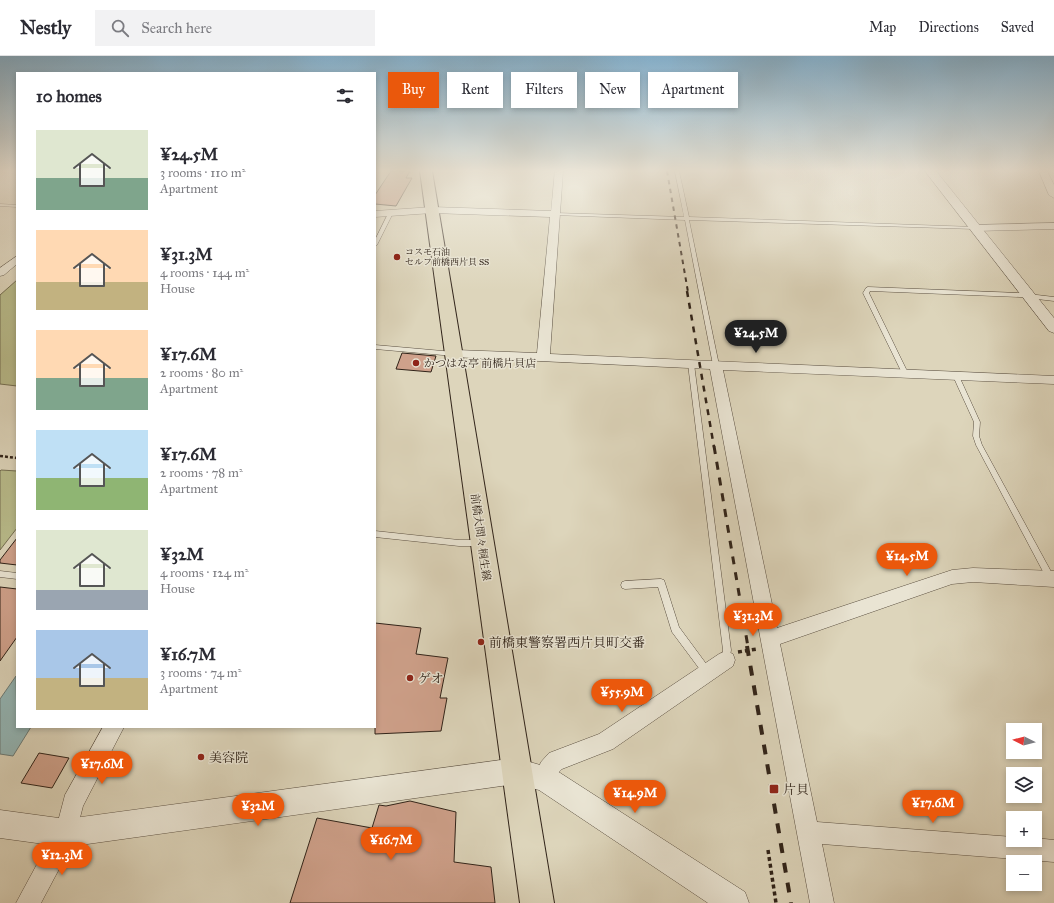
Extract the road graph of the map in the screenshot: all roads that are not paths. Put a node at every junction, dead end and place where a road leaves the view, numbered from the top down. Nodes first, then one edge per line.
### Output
1 (432, 210) edge
2 (425, 211) edge
3 (448, 211) edge
4 (555, 211) edge
5 (685, 211) edge
6 (962, 211) edge
7 (391, 213) junction
8 (376, 214) edge
9 (555, 214) junction
10 (686, 218) junction
11 (1054, 226) edge
12 (976, 228) junction
13 (376, 243) edge
14 (16, 260) edge
15 (0, 273) edge
16 (1030, 297) junction
17 (1054, 299) edge
18 (1054, 328) edge
19 (376, 347) edge
20 (456, 354) junction
21 (543, 358) junction
22 (690, 364) junction
23 (716, 364) junction
24 (905, 373) junction
25 (956, 376) junction
26 (1054, 380) edge
27 (376, 534) edge
28 (482, 543) junction
29 (0, 574) edge
30 (16, 576) edge
31 (1053, 579) edge
32 (625, 585) dead end
33 (770, 643) junction
34 (726, 660) joint
35 (708, 674) junction
36 (113, 728) edge
37 (516, 771) junction
38 (545, 778) junction
39 (0, 824) edge
40 (808, 832) junction
41 (66, 833) junction
42 (1054, 851) edge
43 (28, 903) edge
44 (537, 903) edge
45 (734, 903) edge
46 (822, 903) edge

1 - 20 main road, 前橋大間々桐生線
2 - 7 street
3 - 9 street
4 - 9 street
5 - 10 lane
6 - 12 street
7 - 8 street
7 - 13 lane
9 - 10 lane
9 - 21 street
10 - 12 lane
10 - 23 lane
11 - 12 street
12 - 16 street
14 - 15 street
16 - 17 lane
16 - 18 street
16 - 24 lane
19 - 20 lane
20 - 21 street
20 - 28 main road, 前橋大間々桐生線
21 - 22 street
22 - 23 street
22 - 34 lane
23 - 24 street
23 - 33 street
24 - 25 street
25 - 26 street
25 - 31 lane
27 - 28 lane
28 - 37 main road, 前橋大間々桐生線
29 - 30 lane
31 - 33 street
32 - 35 lane
33 - 40 street
34 - 35 street
35 - 38 street
36 - 41 street
37 - 38 street
37 - 41 street
37 - 44 main road, 前橋大間々桐生線
38 - 45 street
39 - 41 street
40 - 42 street
40 - 46 street
41 - 43 street

